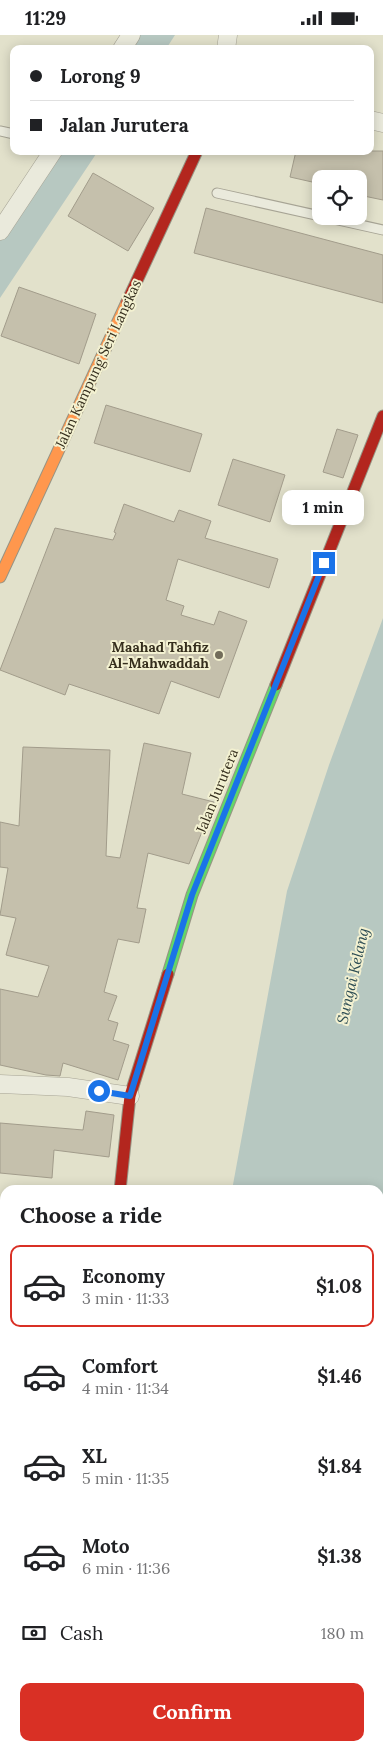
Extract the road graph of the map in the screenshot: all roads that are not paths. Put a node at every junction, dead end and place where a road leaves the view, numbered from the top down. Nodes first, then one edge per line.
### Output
1 (51, 155) edge
2 (195, 155) edge
3 (216, 193) dead end
4 (383, 230) edge
5 (0, 231) edge
6 (383, 416) edge
7 (0, 577) edge
8 (0, 1084) edge
9 (130, 1096) junction
10 (121, 1185) edge

1 - 5 street
2 - 7 street, Jalan Kampung Seri Langkas
3 - 4 lane
6 - 9 street, Jalan Jurutera
8 - 9 street
9 - 10 street, Jalan Jurutera

